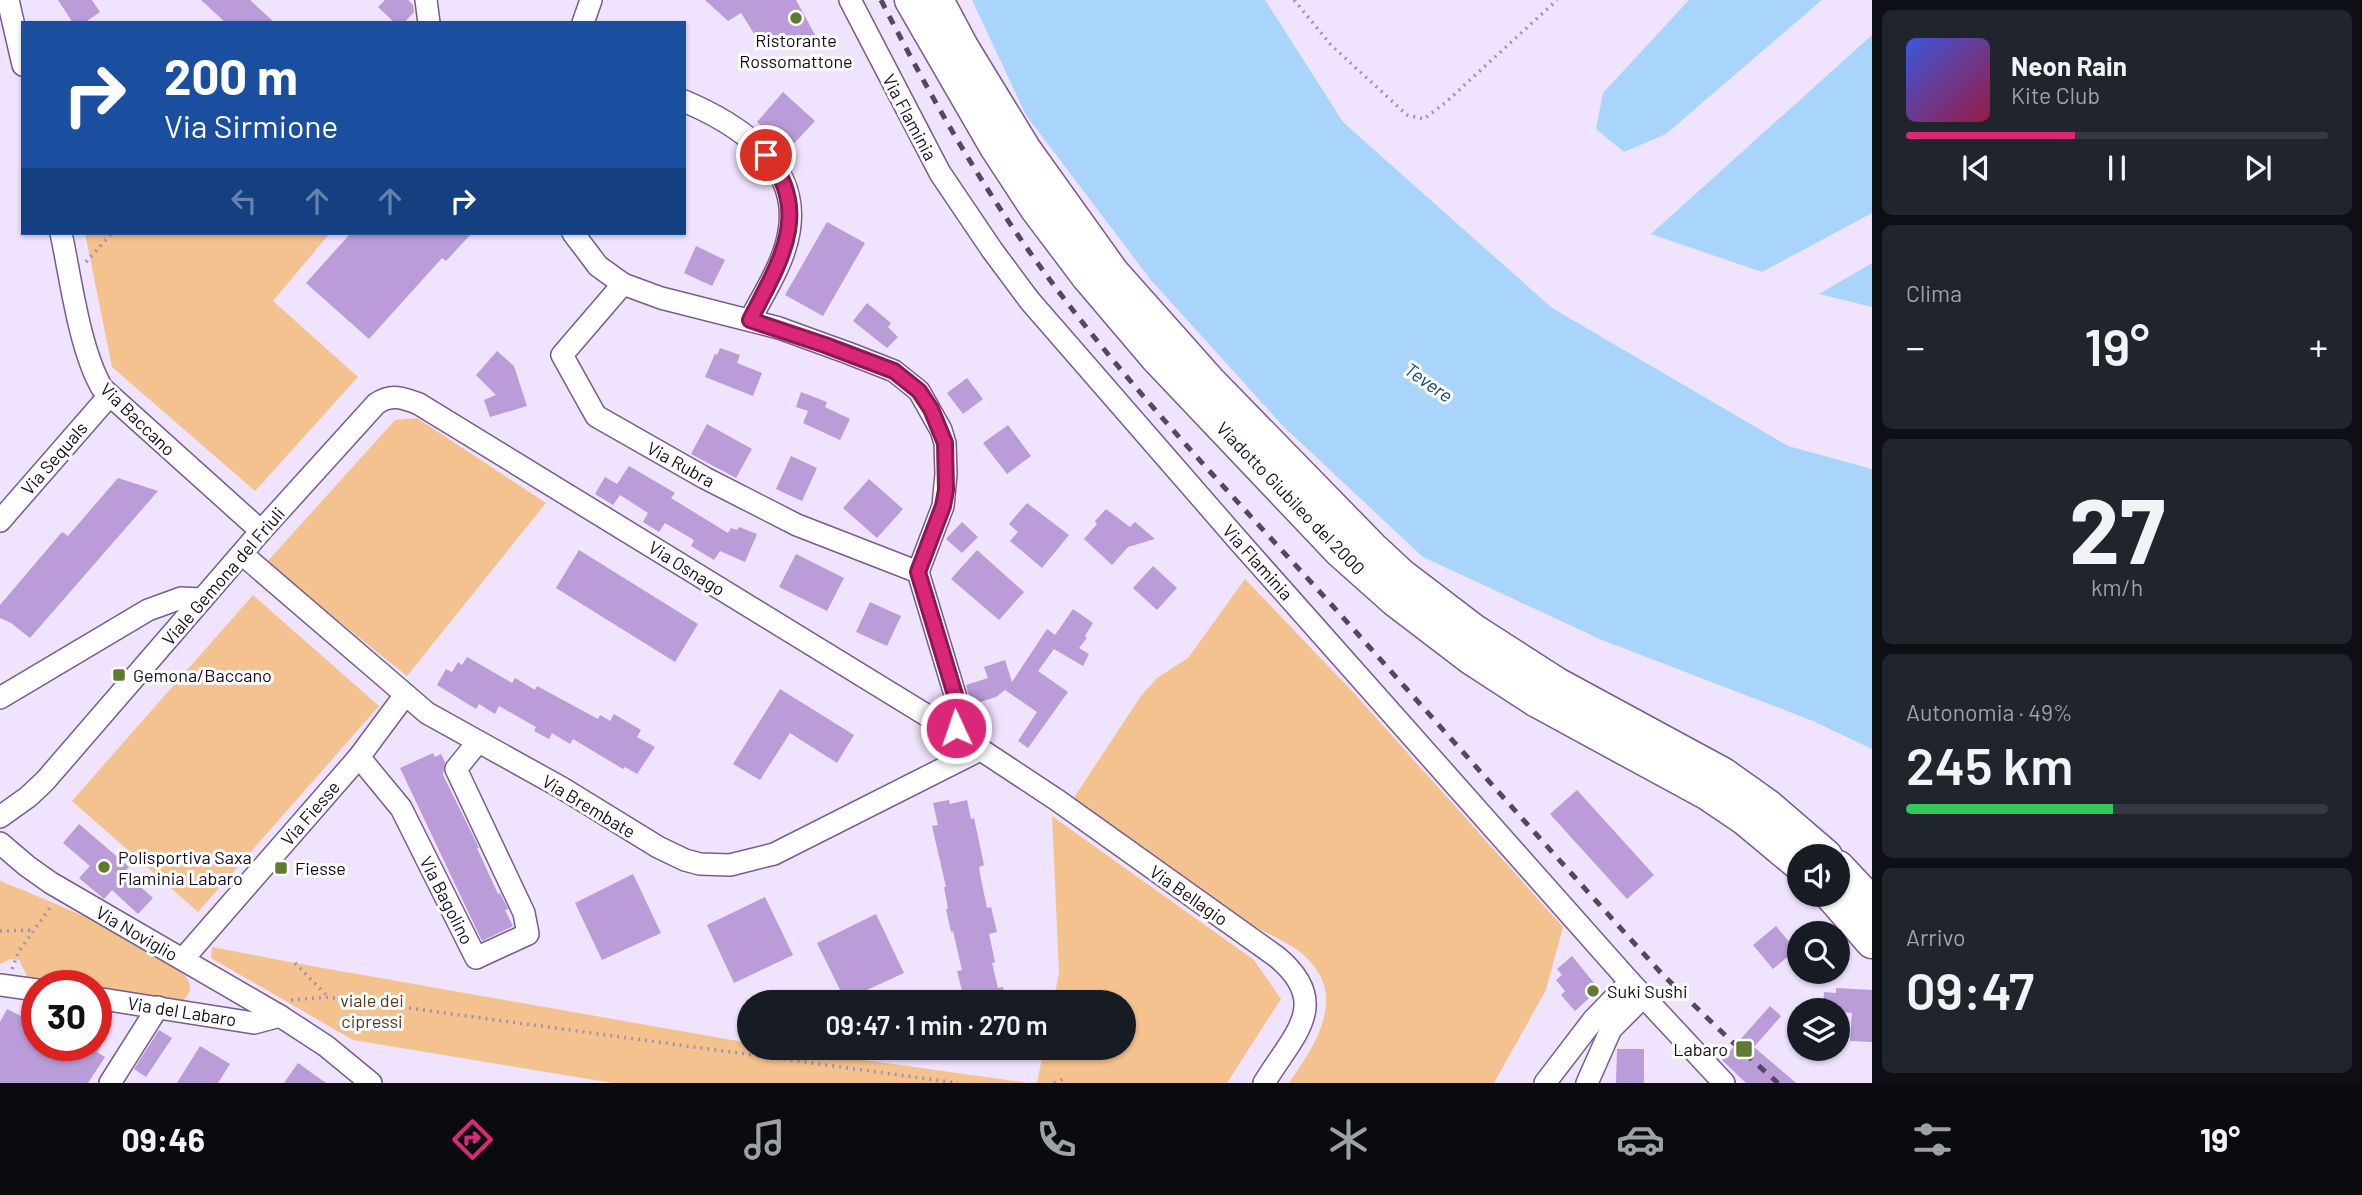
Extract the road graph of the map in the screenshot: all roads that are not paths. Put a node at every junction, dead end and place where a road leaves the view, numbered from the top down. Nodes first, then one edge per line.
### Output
1 (8, 0) edge
2 (426, 0) edge
3 (592, 0) edge
4 (850, 0) edge
5 (911, 0) edge
6 (937, 0) edge
7 (429, 21) edge
8 (584, 21) edge
9 (21, 56) edge
10 (686, 102) edge
11 (61, 235) edge
12 (575, 235) edge
13 (623, 284) junction
14 (750, 320) junction
15 (109, 396) junction
16 (389, 397) joint
17 (0, 521) edge
18 (261, 531) junction
19 (242, 554) junction
20 (918, 572) junction
21 (202, 599) junction
22 (405, 695) junction
23 (0, 698) edge
24 (954, 732) junction
25 (478, 743) junction
26 (980, 750) junction
27 (359, 757) junction
28 (0, 817) edge
29 (0, 843) edge
30 (1812, 844) edge
31 (1787, 854) edge
32 (1850, 880) edge
33 (1872, 903) edge
34 (1841, 907) edge
35 (1872, 942) edge
36 (183, 959) junction
37 (0, 985) edge
38 (21, 988) edge
39 (1637, 989) junction
40 (112, 1000) edge
41 (158, 1007) junction
42 (280, 1016) junction
43 (110, 1083) edge
44 (372, 1083) edge
45 (1264, 1083) edge
46 (1545, 1083) edge
47 (1587, 1083) edge
48 (1724, 1083) edge

1 - 9 street
2 - 7 street
3 - 8 street
4 - 39 street, Via Flaminia
5 - 31 highway, Viadotto Giubileo del 2000
6 - 30 highway, Viadotto Giubileo del 2000
10 - 14 street
11 - 15 street, Via Baccano
12 - 13 street
13 - 14 street
13 - 20 street, Via Rubra
14 - 20 street
15 - 17 street, Via Sequals
15 - 18 street, Via Baccano
16 - 18 street, Viale Gemona del Friuli
16 - 24 street, Via Osnago
18 - 19 street, Viale Gemona del Friuli
19 - 21 street, Viale Gemona del Friuli
19 - 22 street, Via Brembate
20 - 24 street
21 - 23 street
21 - 28 street, Viale Gemona del Friuli
22 - 25 street, Via Brembate
22 - 27 street, Via Fiesse
24 - 26 street, Via Osnago
25 - 26 street, Via Brembate
25 - 27 street, Via Bagolino
26 - 45 street, Via Bellagio
27 - 36 street, Via Fiesse
29 - 36 street, Via Noviglio
32 - 33 highway
34 - 35 highway
36 - 42 street, Via Noviglio
37 - 38 street
39 - 46 street
39 - 47 street
39 - 48 street, Via Flaminia
40 - 41 street, Via del Labaro
41 - 42 street, Via del Labaro
41 - 43 street
42 - 44 street

